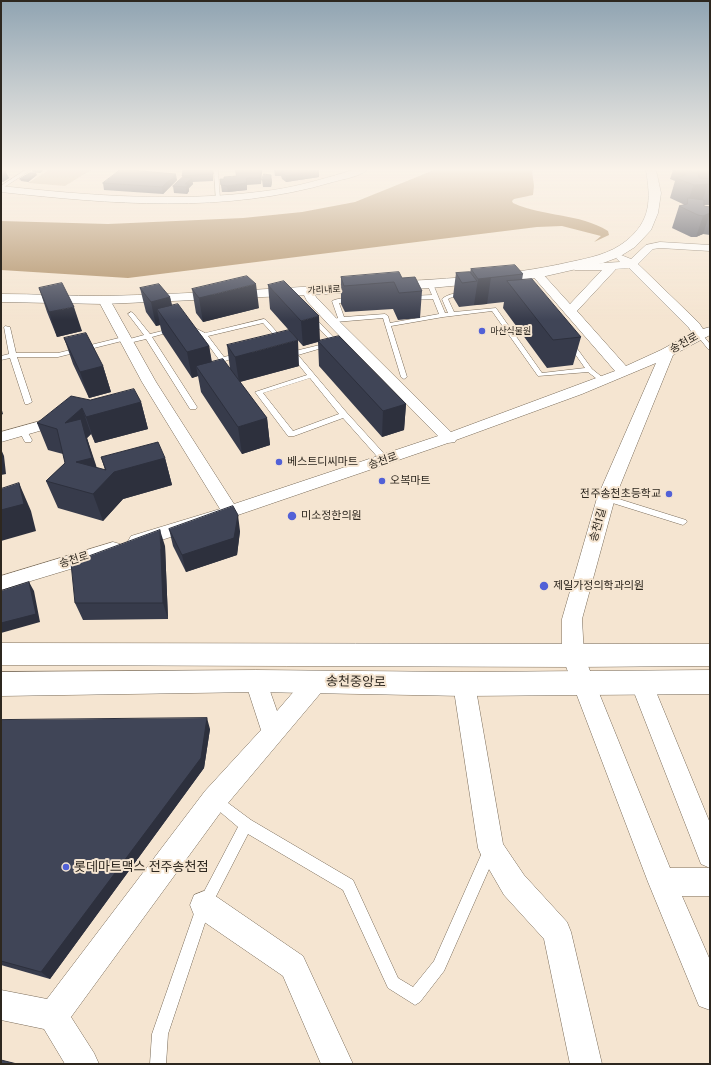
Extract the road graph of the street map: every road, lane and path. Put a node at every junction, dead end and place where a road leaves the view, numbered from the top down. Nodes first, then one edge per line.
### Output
1 (650, 220) edge
2 (710, 248) edge
3 (613, 259) junction
4 (632, 264) junction
5 (537, 274) junction
6 (432, 290) junction
7 (308, 291) junction
8 (471, 294) edge
9 (1, 298) edge
10 (404, 298) edge
11 (104, 300) junction
12 (358, 300) edge
13 (570, 311) junction
14 (131, 314) dead end
15 (309, 314) edge
16 (452, 314) junction
17 (443, 315) junction
18 (337, 320) junction
19 (387, 325) junction
20 (8, 327) dead end
21 (704, 332) edge
22 (204, 335) junction
23 (571, 335) edge
24 (148, 336) junction
25 (124, 340) junction
26 (284, 344) junction
27 (276, 346) edge
28 (710, 348) edge
29 (667, 352) junction
30 (245, 354) edge
31 (293, 354) junction
32 (13, 355) junction
33 (1, 358) edge
34 (590, 370) junction
35 (624, 372) junction
36 (311, 376) junction
37 (404, 377) dead end
38 (603, 381) junction
39 (155, 395) junction
40 (141, 399) edge
41 (28, 402) dead end
42 (193, 407) dead end
43 (344, 415) junction
44 (75, 417) edge
45 (1, 436) edge
46 (449, 439) junction
47 (385, 460) junction
48 (606, 498) junction
49 (231, 513) junction
50 (683, 522) dead end
51 (1, 583) edge
52 (1, 654) edge
53 (710, 655) edge
54 (573, 656) junction
55 (256, 681) junction
56 (316, 682) junction
57 (582, 682) junction
58 (641, 682) junction
59 (710, 682) edge
60 (1, 684) edge
61 (464, 684) junction
62 (273, 733) junction
63 (214, 800) junction
64 (246, 825) junction
65 (491, 848) junction
66 (710, 855) edge
67 (662, 882) junction
68 (710, 882) edge
69 (204, 905) junction
70 (710, 996) edge
71 (1, 1005) edge
72 (53, 1016) junction
73 (84, 1064) edge
74 (158, 1064) edge
75 (337, 1064) edge
76 (586, 1064) edge

1 - 3 street, 가리내로
2 - 4 street
3 - 4 street
3 - 5 street, 가리내로
3 - 13 street
4 - 21 street
5 - 6 street, 가리내로
5 - 13 street
6 - 7 street, 가리내로
6 - 10 lane
6 - 17 lane
7 - 11 street, 가리내로
7 - 18 street
8 - 16 lane
9 - 11 street, 가리내로
11 - 25 street
12 - 18 lane
13 - 35 street
14 - 24 lane
15 - 31 lane
16 - 17 lane
16 - 34 lane
17 - 19 lane
18 - 19 lane
18 - 46 street
19 - 37 lane
20 - 32 lane
21 - 28 lane
21 - 29 street, 송천로
22 - 24 lane
22 - 26 lane
22 - 30 lane
23 - 34 lane
24 - 25 lane
24 - 42 lane
25 - 32 lane
25 - 39 street
26 - 27 lane
26 - 31 lane
29 - 35 street, 송천로
29 - 48 street, 송천1길
31 - 36 lane
32 - 33 lane
32 - 41 lane
34 - 38 lane
35 - 38 street, 송천로
36 - 43 lane
36 - 43 lane
38 - 46 street, 송천로
39 - 40 street
39 - 49 street
43 - 47 lane
44 - 45 street
46 - 47 street, 송천로
47 - 49 street, 송천로
48 - 50 lane
48 - 54 street, 송천1길
49 - 51 street, 송천로
52 - 54 street
53 - 54 street
54 - 57 street, 송천1길
55 - 56 street, 송천중앙로
55 - 60 street, 송천중앙로
55 - 62 street
56 - 61 street, 송천중앙로
56 - 62 street
57 - 58 street, 송천중앙로
57 - 61 street, 송천중앙로
57 - 67 street, 송천1길
58 - 59 street, 송천중앙로
58 - 66 street
61 - 65 street
62 - 63 street
63 - 64 lane
63 - 72 street
64 - 65 lane
64 - 69 lane
65 - 76 street
67 - 68 street
67 - 70 street, 송천1길
69 - 74 lane
69 - 75 street
71 - 72 street
72 - 73 street

